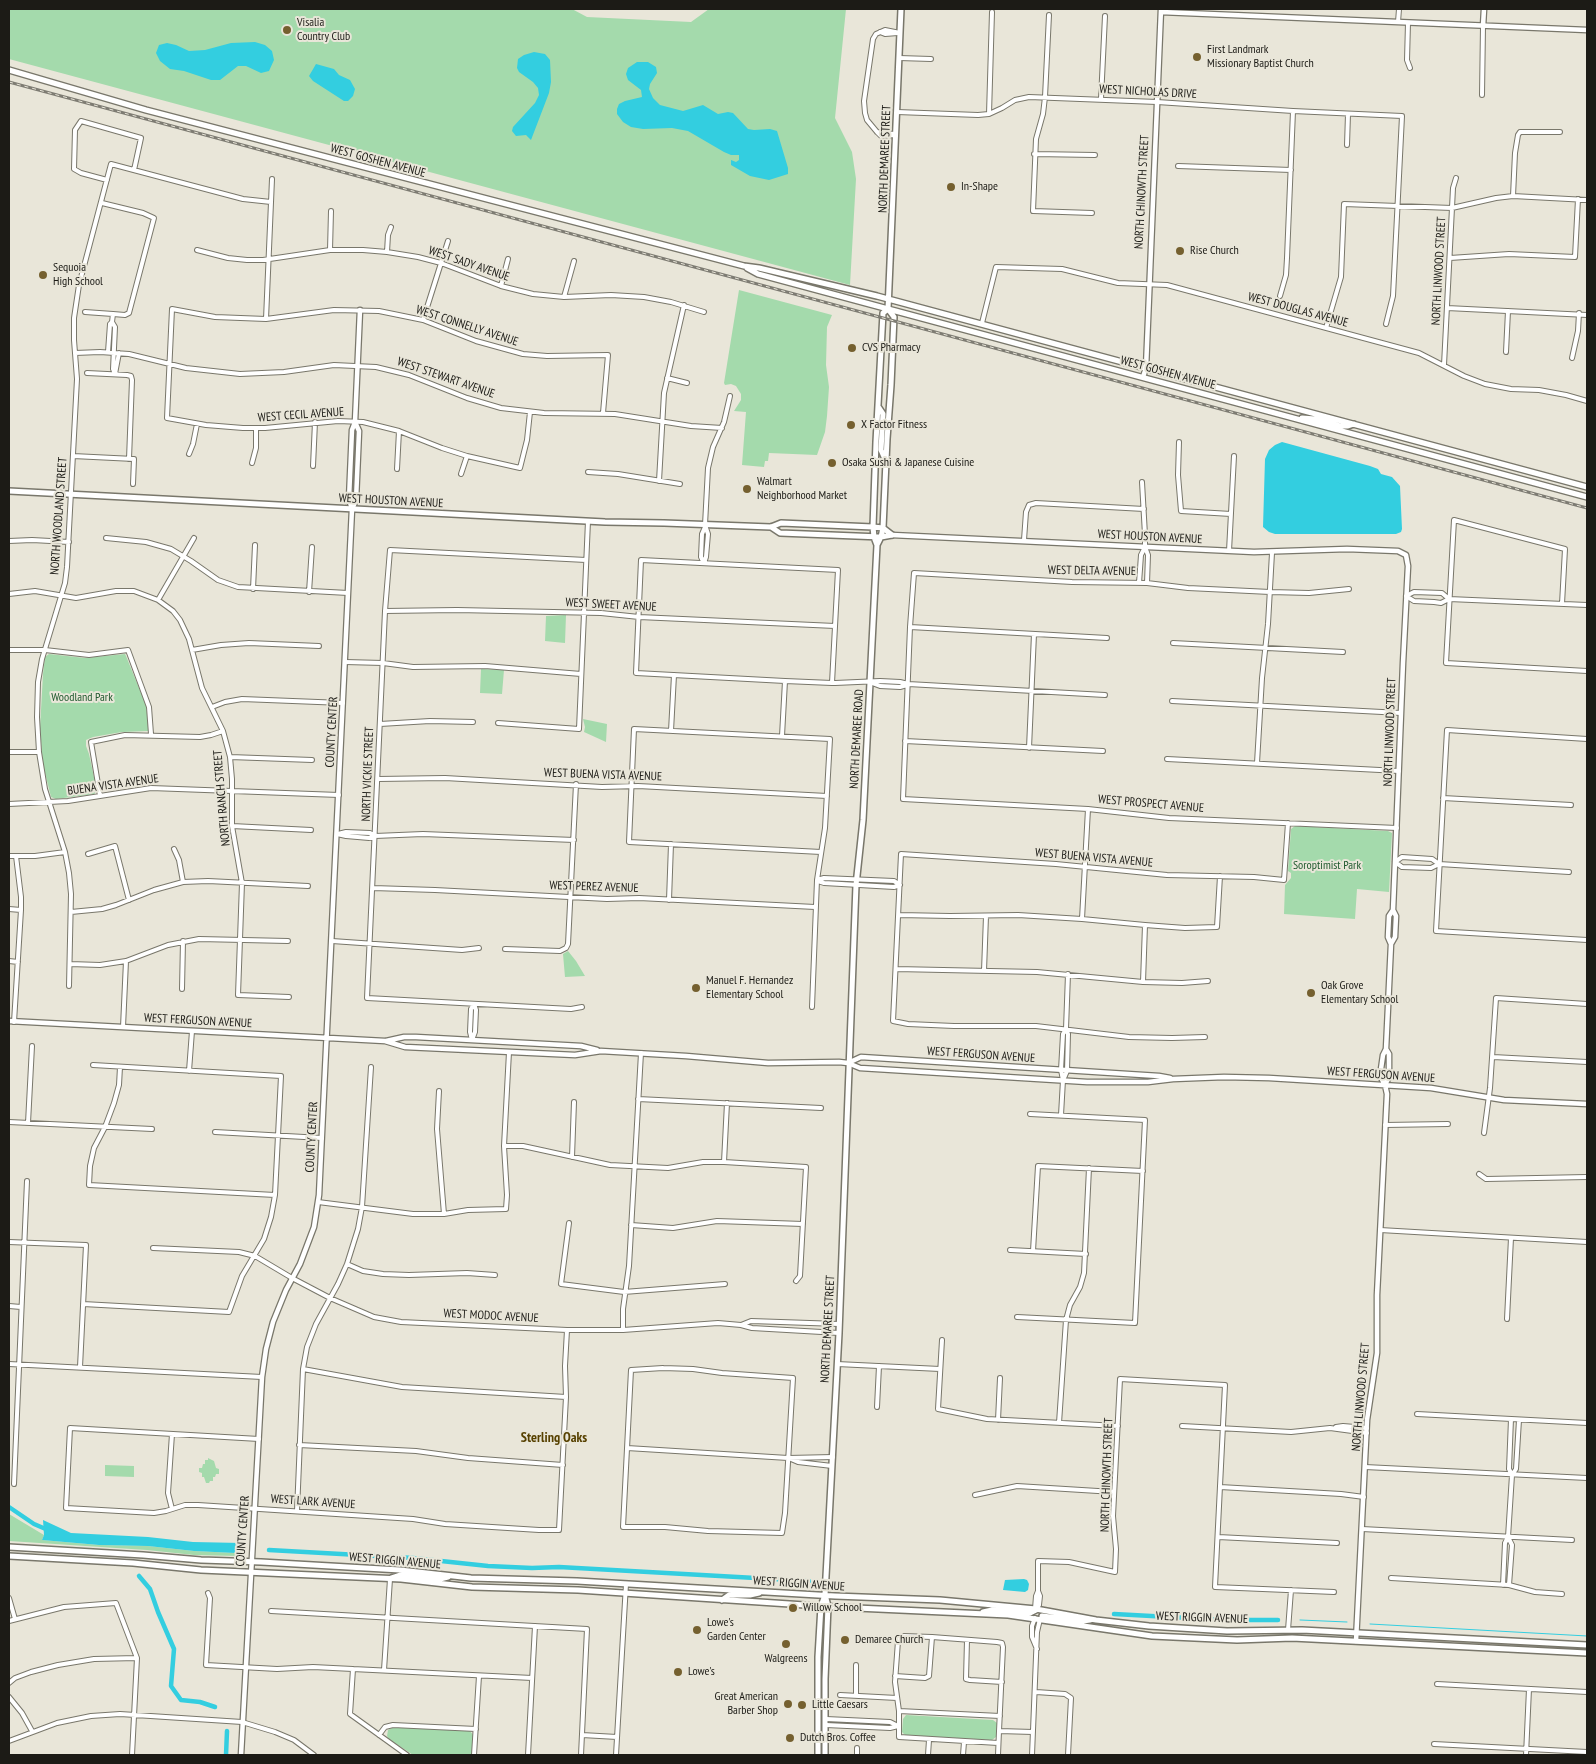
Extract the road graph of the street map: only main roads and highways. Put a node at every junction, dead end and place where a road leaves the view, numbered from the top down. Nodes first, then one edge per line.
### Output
1 (901, 9) edge
2 (9, 70) edge
3 (744, 266) junction
4 (889, 299) junction
5 (888, 309) junction
6 (879, 408) junction
7 (889, 418) joint
8 (1299, 419) junction
9 (1354, 424) junction
10 (886, 459) junction
11 (1587, 487) edge
12 (9, 491) edge
13 (1587, 497) edge
14 (772, 527) junction
15 (873, 527) junction
16 (883, 528) junction
17 (874, 537) junction
18 (881, 537) junction
19 (877, 545) junction
20 (848, 1063) joint
21 (9, 1547) edge
22 (9, 1556) edge
23 (452, 1576) junction
24 (390, 1579) junction
25 (763, 1592) junction
26 (825, 1595) junction
27 (722, 1600) junction
28 (821, 1606) junction
29 (828, 1606) junction
30 (1035, 1609) junction
31 (979, 1613) junction
32 (1037, 1618) junction
33 (1096, 1620) junction
34 (1587, 1645) edge
35 (1587, 1653) edge
36 (817, 1686) junction
37 (819, 1722) junction
38 (826, 1722) junction
39 (818, 1755) edge
40 (824, 1755) edge

1 - 4 main road, NORTH DEMAREE STREET
2 - 3 main road, WEST GOSHEN AVENUE
3 - 4 main road, WEST GOSHEN AVENUE
3 - 5 main road, WEST GOSHEN AVENUE
4 - 5 main road, NORTH DEMAREE STREET
4 - 9 main road, WEST GOSHEN AVENUE
5 - 6 main road, NORTH DEMAREE STREET
5 - 7 main road, NORTH DEMAREE STREET
5 - 8 main road, WEST GOSHEN AVENUE
6 - 10 main road
6 - 15 main road, NORTH DEMAREE STREET
7 - 10 main road, NORTH DEMAREE ROAD
8 - 9 main road
8 - 13 main road, WEST GOSHEN AVENUE
9 - 11 main road, WEST GOSHEN AVENUE
10 - 16 main road, NORTH DEMAREE ROAD
12 - 14 main road, WEST HOUSTON AVENUE
14 - 15 main road, WEST HOUSTON AVENUE
14 - 17 main road, WEST HOUSTON AVENUE
15 - 16 main road, WEST HOUSTON AVENUE
15 - 17 main road, NORTH DEMAREE STREET
16 - 18 main road, NORTH DEMAREE ROAD
16 - 18 main road, WEST HOUSTON AVENUE
17 - 18 main road, WEST HOUSTON AVENUE
17 - 19 main road, NORTH DEMAREE STREET
18 - 19 main road, NORTH DEMAREE ROAD
19 - 20 main road, NORTH DEMAREE ROAD
20 - 26 main road, NORTH DEMAREE STREET
21 - 23 main road, WEST RIGGIN AVENUE
22 - 24 main road, WEST RIGGIN AVENUE
23 - 24 main road
23 - 25 main road, WEST RIGGIN AVENUE
24 - 27 main road, WEST RIGGIN AVENUE
25 - 26 main road, WEST RIGGIN AVENUE
25 - 27 main road
26 - 28 main road, NORTH DEMAREE STREET
26 - 29 main road, NORTH DEMAREE STREET
26 - 30 main road, WEST RIGGIN AVENUE
27 - 28 main road, WEST RIGGIN AVENUE
28 - 29 main road, WEST RIGGIN AVENUE
28 - 36 main road, NORTH DEMAREE STREET
29 - 31 main road, WEST RIGGIN AVENUE
29 - 38 main road, NORTH DEMAREE STREET
30 - 31 main road
30 - 33 main road, WEST RIGGIN AVENUE
31 - 32 main road, WEST RIGGIN AVENUE
32 - 33 main road
32 - 35 main road, WEST RIGGIN AVENUE
33 - 34 main road, WEST RIGGIN AVENUE
36 - 37 main road, NORTH DEMAREE STREET
36 - 38 main road
37 - 39 main road, NORTH DEMAREE STREET
37 - 40 main road
38 - 40 main road, NORTH DEMAREE STREET

